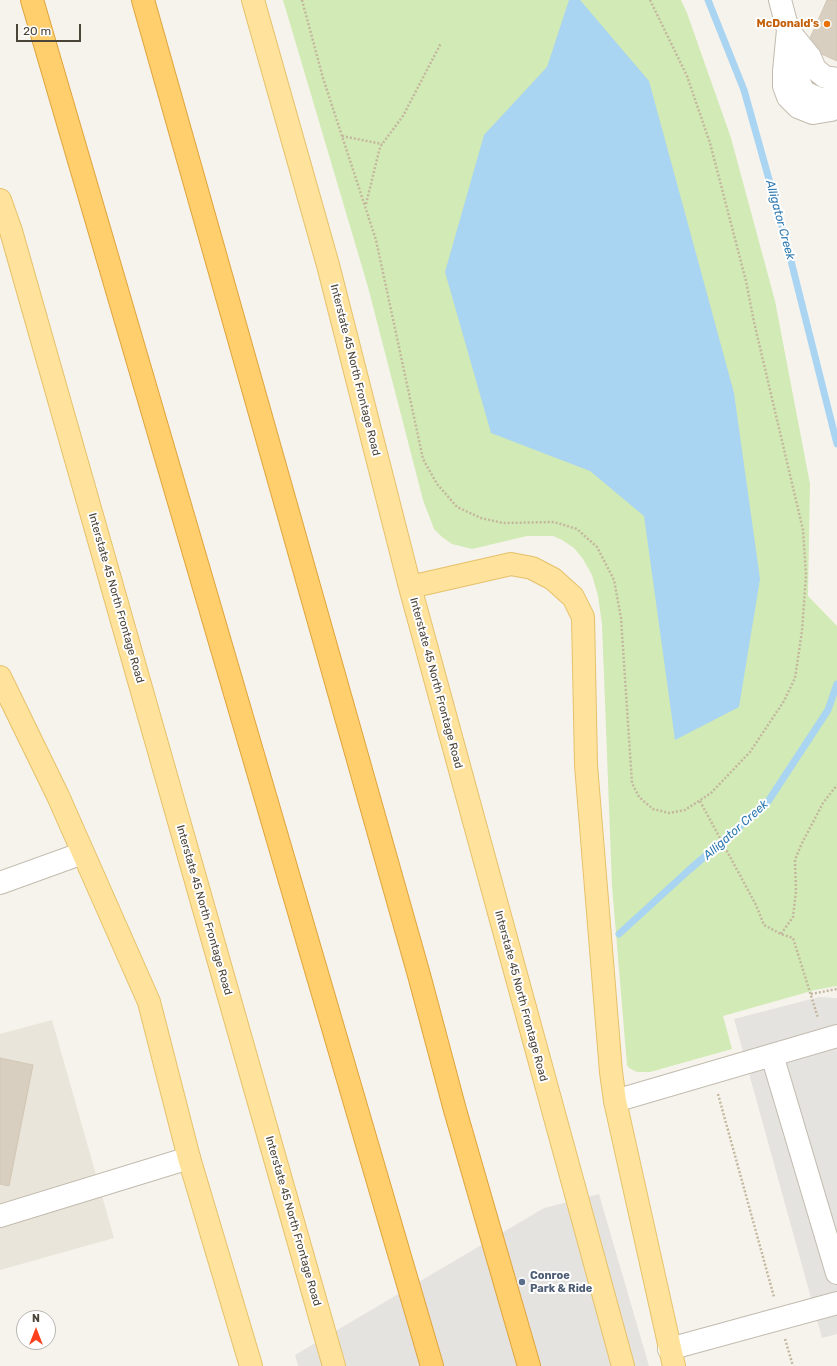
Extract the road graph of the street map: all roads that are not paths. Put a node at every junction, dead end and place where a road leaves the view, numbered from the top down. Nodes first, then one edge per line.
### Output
1 (32, 0) edge
2 (143, 0) edge
3 (253, 0) edge
4 (780, 0) edge
5 (794, 38) junction
6 (837, 79) edge
7 (837, 94) edge
8 (837, 106) edge
9 (0, 200) edge
10 (0, 247) edge
11 (26, 285) junction
12 (410, 587) junction
13 (0, 679) edge
14 (83, 853) junction
15 (0, 883) edge
16 (830, 1038) edge
17 (772, 1055) junction
18 (616, 1101) junction
19 (189, 1158) junction
20 (0, 1216) edge
21 (837, 1273) edge
22 (837, 1303) edge
23 (672, 1358) edge
24 (251, 1366) edge
25 (334, 1366) edge
26 (432, 1366) edge
27 (529, 1366) edge
28 (623, 1366) edge

1 - 26 highway
2 - 27 highway
3 - 12 main road, Interstate 45 North Frontage Road
4 - 5 lane
5 - 6 lane
5 - 7 lane
5 - 8 lane
9 - 11 main road, Interstate 45 North Frontage Road
10 - 11 main road
11 - 25 main road, Interstate 45 North Frontage Road
12 - 18 main road
12 - 28 main road, Interstate 45 North Frontage Road
13 - 14 main road
14 - 15 lane
14 - 19 main road
16 - 17 lane
17 - 18 lane
17 - 21 lane
18 - 23 main road
19 - 20 lane
19 - 24 main road
22 - 23 lane

